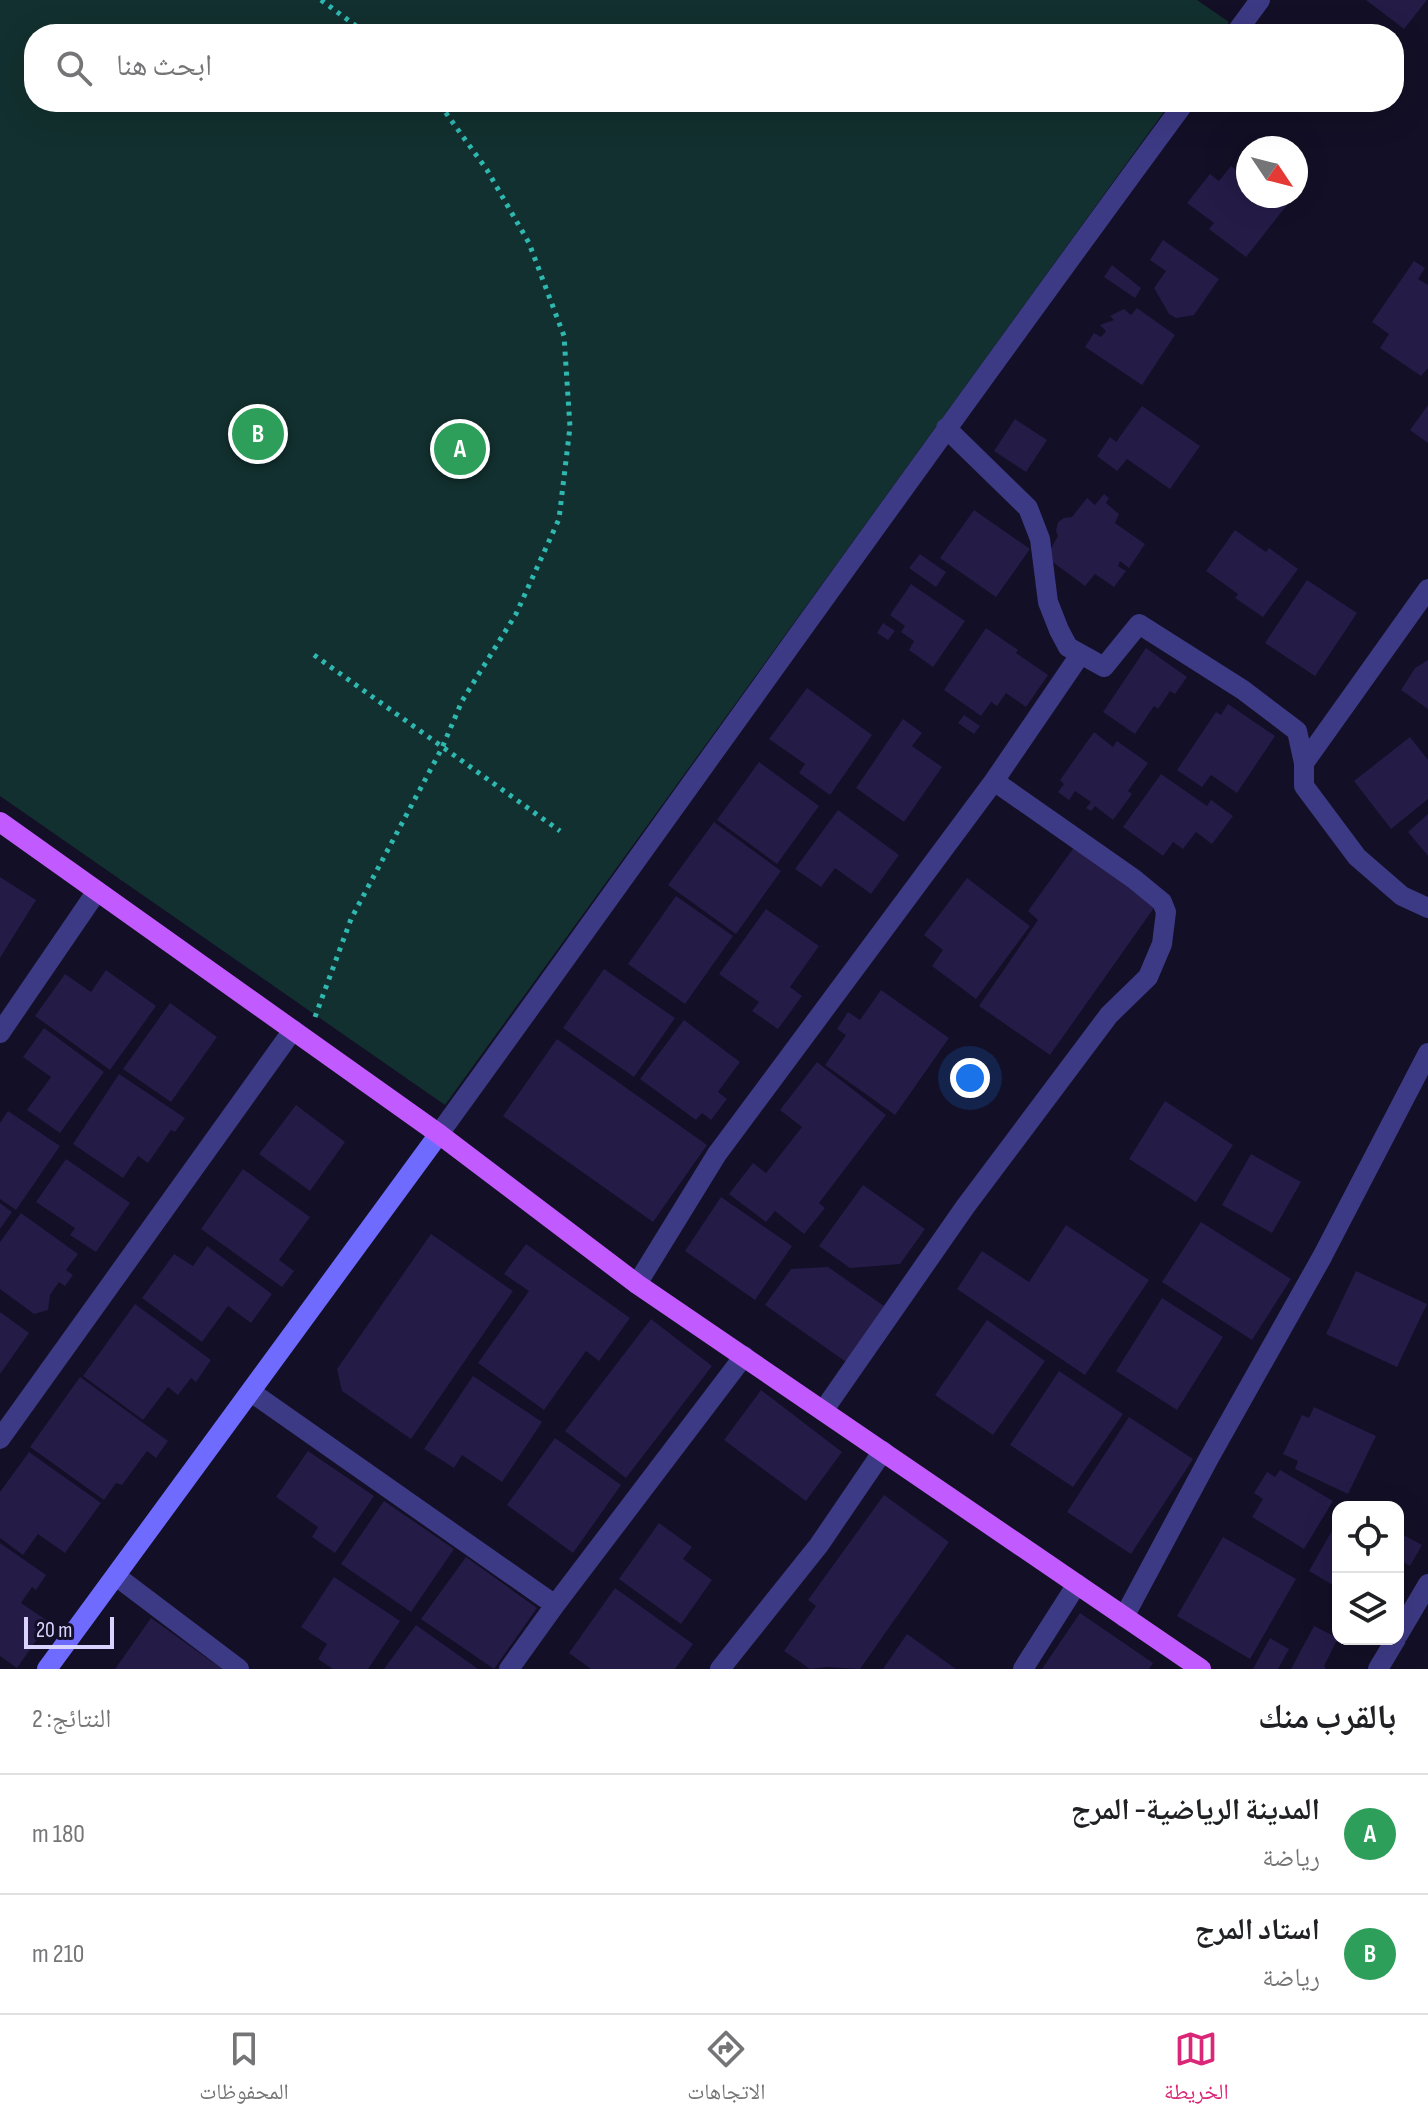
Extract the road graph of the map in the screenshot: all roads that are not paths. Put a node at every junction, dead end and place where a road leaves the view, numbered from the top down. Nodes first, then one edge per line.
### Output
1 (1260, 0) edge
2 (1242, 24) edge
3 (1178, 112) edge
4 (946, 428) junction
5 (1428, 589) edge
6 (1080, 655) junction
7 (1304, 763) junction
8 (994, 781) junction
9 (0, 822) edge
10 (97, 891) junction
11 (1428, 908) edge
12 (0, 1033) edge
13 (299, 1035) junction
14 (1428, 1053) edge
15 (439, 1134) junction
16 (637, 1284) junction
17 (744, 1356) junction
18 (251, 1392) junction
19 (823, 1411) junction
20 (0, 1439) edge
21 (883, 1451) junction
22 (116, 1576) junction
23 (1077, 1584) junction
24 (1428, 1584) edge
25 (555, 1605) junction
26 (1124, 1617) junction
27 (1404, 1625) edge
28 (1392, 1645) edge
29 (47, 1669) edge
30 (239, 1669) edge
31 (509, 1669) edge
32 (720, 1669) edge
33 (1023, 1669) edge
34 (1201, 1669) edge
35 (1378, 1669) edge

1 - 2 street
3 - 4 street
4 - 6 street
4 - 15 street
5 - 7 street
6 - 7 street
6 - 8 street
7 - 11 street
8 - 16 street
8 - 19 street
9 - 10 main road
10 - 12 street
10 - 13 main road
13 - 15 main road
13 - 20 street
14 - 26 street
15 - 16 main road
15 - 18 main road
16 - 17 main road
17 - 19 main road
17 - 25 street
18 - 22 main road
18 - 25 street
19 - 21 main road
21 - 23 main road
21 - 32 street
22 - 29 main road
22 - 30 street
23 - 26 main road
23 - 33 street
24 - 27 street
25 - 31 street
26 - 34 main road
28 - 35 street

